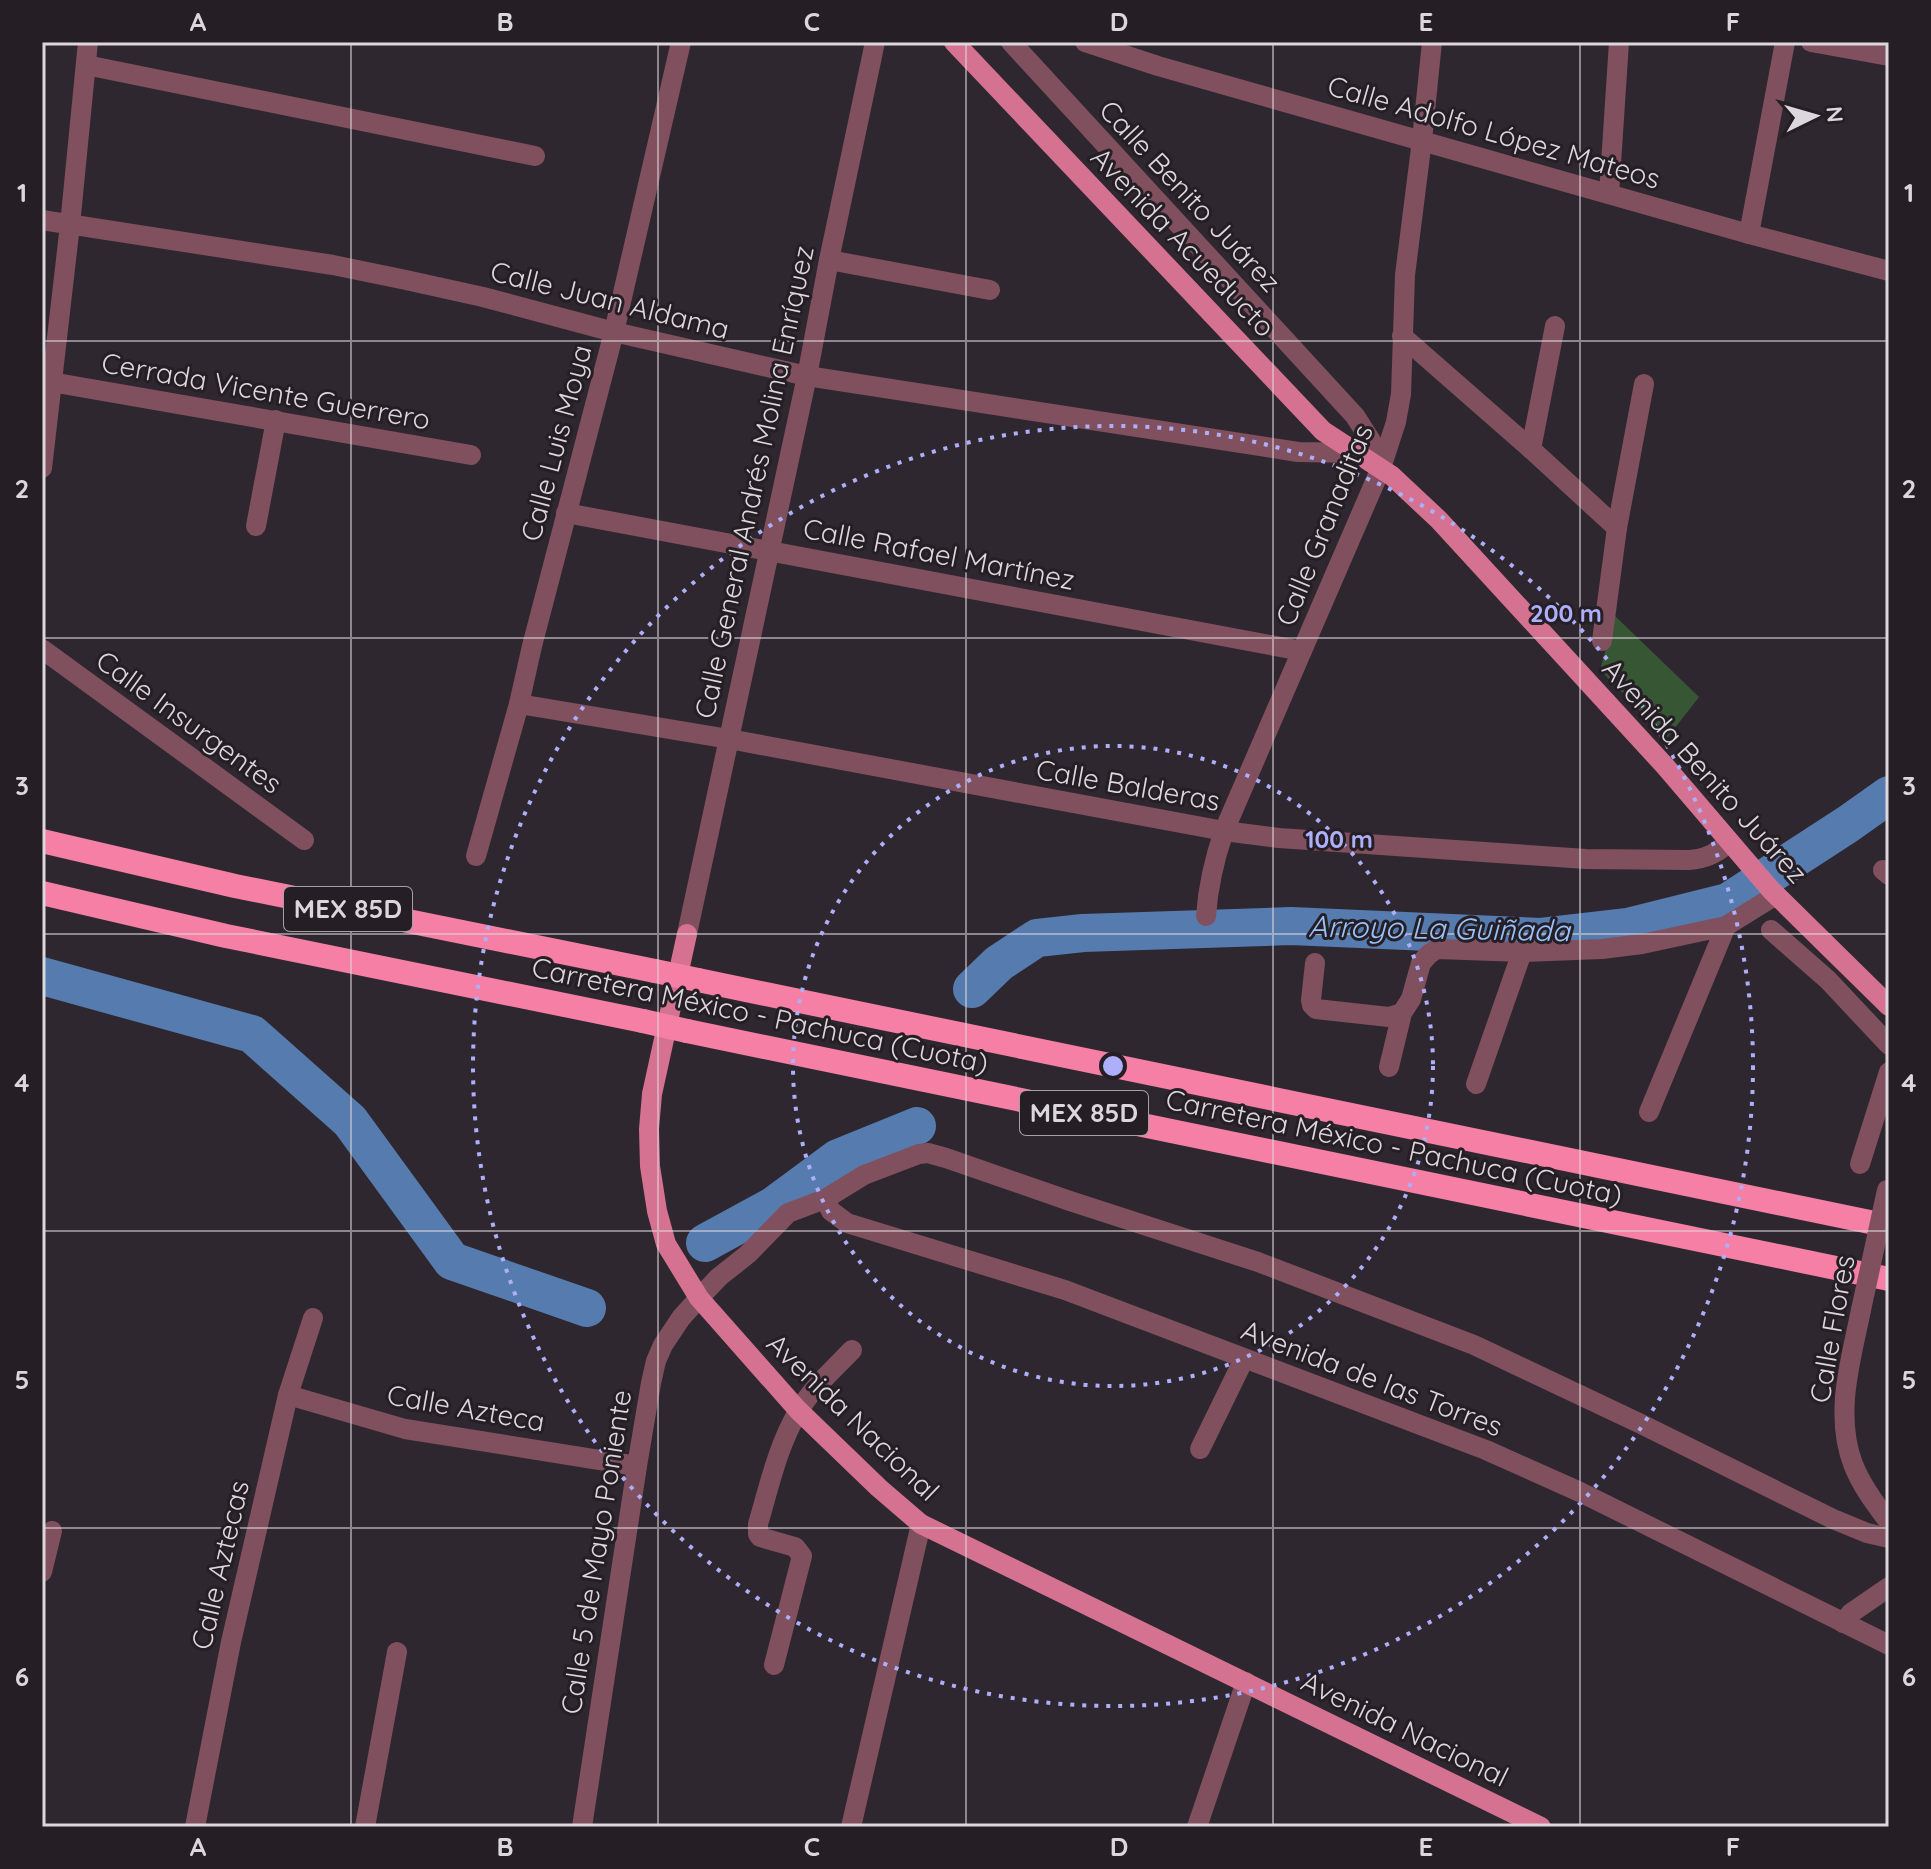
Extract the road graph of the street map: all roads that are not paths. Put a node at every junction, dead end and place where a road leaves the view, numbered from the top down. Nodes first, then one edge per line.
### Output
1 (88, 42) edge
2 (681, 42) edge
3 (875, 42) edge
4 (954, 42) edge
5 (1011, 42) edge
6 (1085, 42) edge
7 (1432, 42) edge
8 (1619, 42) edge
9 (1785, 42) edge
10 (1811, 42) edge
11 (1889, 56) edge
12 (86, 65) junction
13 (1422, 140) junction
14 (535, 156) dead end
15 (1609, 194) junction
16 (42, 220) edge
17 (70, 225) junction
18 (1749, 234) junction
19 (829, 260) junction
20 (1889, 271) edge
21 (990, 290) dead end
22 (1555, 326) dead end
23 (614, 332) junction
24 (1402, 336) junction
25 (807, 376) junction
26 (51, 382) junction
27 (1644, 384) dead end
28 (276, 420) junction
29 (1531, 449) junction
30 (1356, 453) junction
31 (471, 455) dead end
32 (42, 468) edge
33 (1381, 468) junction
34 (566, 513) junction
35 (256, 526) dead end
36 (1617, 528) junction
37 (769, 550) junction
38 (1602, 641) dead end
39 (42, 649) edge
40 (1302, 651) junction
41 (519, 704) junction
42 (729, 739) junction
43 (1224, 831) junction
44 (304, 840) dead end
45 (42, 841) edge
46 (1736, 850) junction
47 (476, 856) dead end
48 (1773, 892) junction
49 (42, 893) edge
50 (1206, 916) dead end
51 (1726, 926) junction
52 (1771, 930) dead end
53 (687, 934) joint
54 (1522, 952) junction
55 (1315, 963) dead end
56 (1889, 1006) edge
57 (1402, 1013) junction
58 (1889, 1045) edge
59 (1389, 1067) dead end
60 (1889, 1072) edge
61 (1476, 1084) dead end
62 (1649, 1112) dead end
63 (1860, 1164) dead end
64 (1888, 1187) edge
65 (825, 1199) junction
66 (1889, 1226) edge
67 (1889, 1279) edge
68 (699, 1298) junction
69 (313, 1318) dead end
70 (852, 1350) dead end
71 (1244, 1359) junction
72 (288, 1395) junction
73 (798, 1410) junction
74 (1200, 1449) dead end
75 (637, 1466) junction
76 (1889, 1522) edge
77 (921, 1524) junction
78 (52, 1531) dead end
79 (1889, 1538) edge
80 (42, 1572) edge
81 (1889, 1587) edge
82 (1843, 1623) junction
83 (1889, 1645) edge
84 (397, 1652) dead end
85 (774, 1665) dead end
86 (1246, 1682) junction
87 (195, 1827) edge
88 (365, 1827) edge
89 (582, 1827) edge
90 (851, 1827) edge
91 (1197, 1827) edge
92 (1541, 1827) edge

1 - 12 street
2 - 23 street, Calle Luis Moya
3 - 19 street, Calle General Andrés Molina Enríquez
4 - 30 main road, Avenida Acueducto
5 - 33 street, Calle Benito Juárez
6 - 13 street, Calle Adolfo López Mateos
7 - 13 street, Calle Granaditas
8 - 15 street
9 - 18 street
10 - 11 street
12 - 14 street
12 - 17 street
13 - 15 street, Calle Adolfo López Mateos
13 - 24 street, Calle Granaditas
15 - 18 street, Calle Adolfo López Mateos
16 - 17 street, Calle Juan Aldama
17 - 23 street, Calle Juan Aldama
17 - 26 street
18 - 20 street, Calle Adolfo López Mateos
19 - 21 street
19 - 25 street, Calle General Andrés Molina Enríquez
22 - 29 street
23 - 25 street, Calle Juan Aldama
23 - 34 street, Calle Luis Moya
24 - 29 street
24 - 33 street, Calle Granaditas
25 - 30 street, Calle Juan Aldama
25 - 37 street, Calle General Andrés Molina Enríquez
26 - 28 street, Cerrada Vicente Guerrero
26 - 32 street
27 - 36 street
28 - 31 street, Cerrada Vicente Guerrero
28 - 35 street
29 - 36 street
30 - 33 main road, Avenida Acueducto
33 - 40 street, Calle Granaditas
33 - 46 main road, Avenida Benito Juárez
34 - 37 street, Calle Rafael Martínez
34 - 41 street, Calle Luis Moya
36 - 38 street
37 - 40 street, Calle Rafael Martínez
37 - 42 street, Calle General Andrés Molina Enríquez
39 - 44 street, Calle Insurgentes
40 - 43 street, Calle Granaditas
41 - 42 street, Calle Balderas
41 - 47 street, Calle Luis Moya
42 - 43 street, Calle Balderas
42 - 53 street, Calle General Andrés Molina Enríquez
43 - 46 street, Calle Balderas
43 - 50 street, Calle Granaditas
45 - 66 highway, Carretera México - Pachuca (Cuota) / MEX 85D, bridge
46 - 48 main road, Avenida Benito Juárez
48 - 51 street
48 - 56 main road, Avenida Benito Juárez
49 - 67 highway, Carretera México - Pachuca (Cuota) / MEX 85D, bridge
51 - 54 street
51 - 62 street
52 - 58 street
53 - 68 main road, Avenida Nacional
54 - 57 street
54 - 61 street
55 - 57 street
57 - 59 street
60 - 63 street
64 - 76 street, Calle Flores, bridge
65 - 68 street
65 - 71 street, Avenida de las Torres
65 - 79 street
68 - 73 main road, Avenida Nacional
68 - 75 street, Calle 5 de Mayo Poniente
69 - 72 street, Calle Aztecas
70 - 73 street
71 - 74 street
71 - 82 street, Avenida de las Torres
72 - 75 street, Calle Azteca
72 - 87 street, Calle Aztecas
73 - 77 main road, Avenida Nacional
73 - 85 street
75 - 89 street, Calle 5 de Mayo Poniente
77 - 86 main road, Avenida Nacional
77 - 90 street
78 - 80 street
81 - 82 street
82 - 83 street, Avenida de las Torres
84 - 88 street
86 - 91 street
86 - 92 main road, Avenida Nacional

